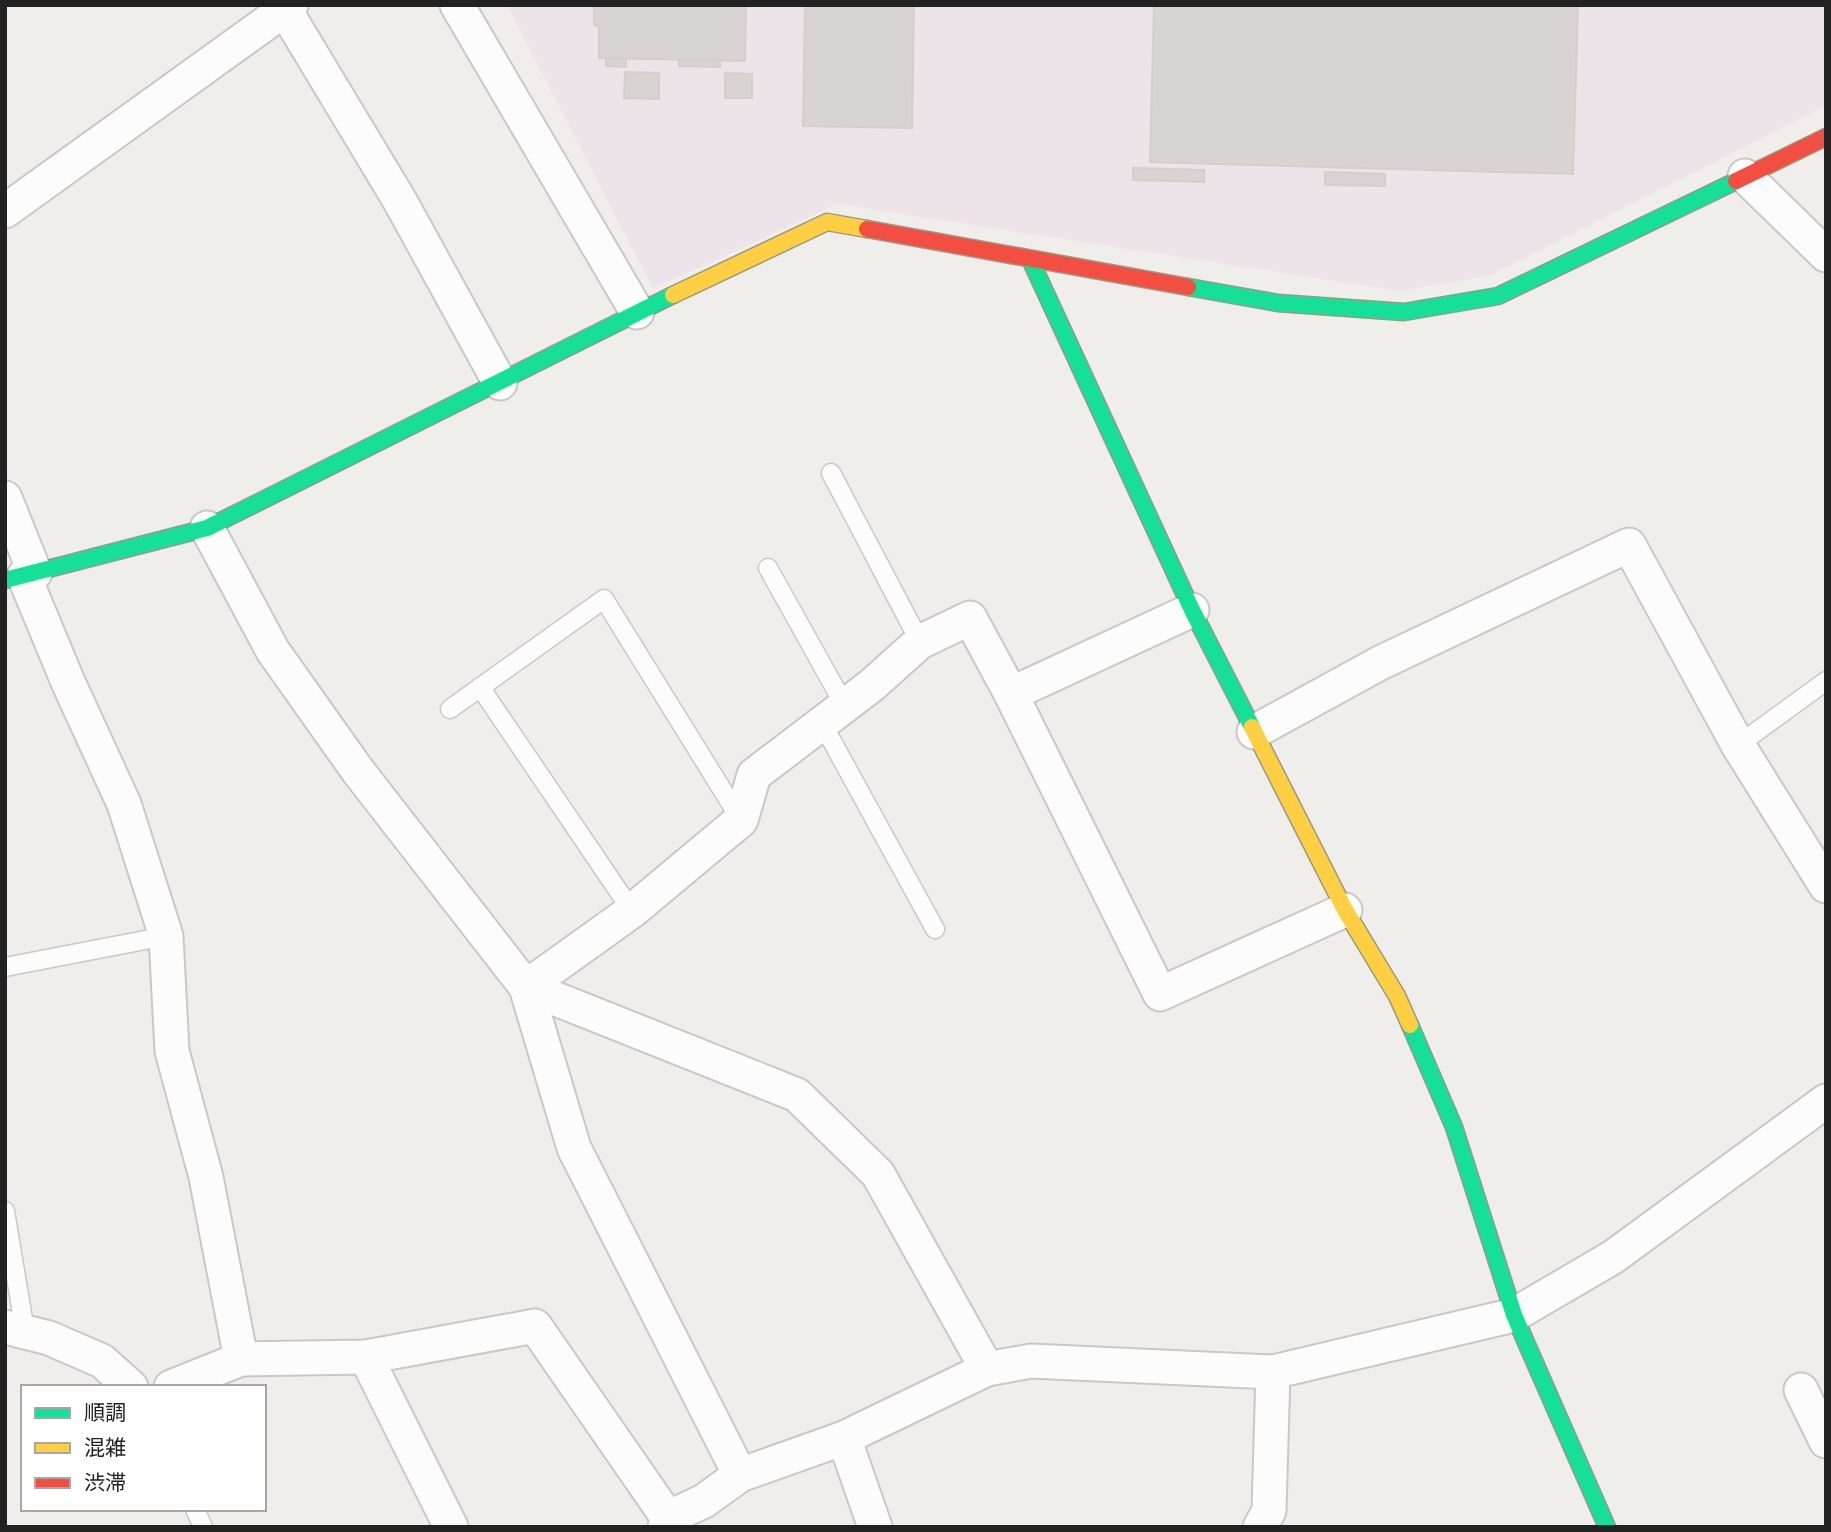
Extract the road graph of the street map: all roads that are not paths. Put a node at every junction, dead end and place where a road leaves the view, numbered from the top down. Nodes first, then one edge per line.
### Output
1 (457, 5) edge
2 (288, 8) edge
3 (1826, 137) edge
4 (1745, 176) junction
5 (5, 211) edge
6 (1826, 255) edge
7 (1030, 259) junction
8 (637, 312) junction
9 (500, 383) junction
10 (831, 472) dead end
11 (5, 498) edge
12 (207, 528) junction
13 (768, 568) dead end
14 (21, 576) edge
15 (1192, 610) junction
16 (920, 642) junction
17 (1826, 681) edge
18 (480, 687) junction
19 (1011, 694) junction
20 (450, 709) dead end
21 (833, 715) junction
22 (1254, 732) junction
23 (1738, 745) junction
24 (741, 820) junction
25 (1826, 886) edge
26 (1345, 910) junction
27 (632, 911) junction
28 (935, 929) dead end
29 (166, 936) junction
30 (5, 967) edge
31 (526, 987) junction
32 (1826, 1101) edge
33 (5, 1211) edge
34 (1514, 1315) junction
35 (15, 1329) edge
36 (366, 1357) junction
37 (241, 1359) junction
38 (987, 1369) junction
39 (1273, 1372) junction
40 (129, 1385) edge
41 (176, 1385) edge
42 (1801, 1390) dead end
43 (844, 1438) junction
44 (1826, 1441) edge
45 (740, 1475) junction
46 (196, 1511) edge
47 (667, 1522) edge
48 (203, 1527) edge
49 (451, 1527) edge
50 (875, 1527) edge
51 (1260, 1527) edge
52 (1607, 1527) edge

1 - 8 street
2 - 5 street
2 - 9 street
3 - 4 street
4 - 6 street
4 - 7 street
7 - 8 street
7 - 15 street
8 - 9 street
9 - 12 street
10 - 16 lane
11 - 14 street
12 - 14 street
12 - 31 street
13 - 21 lane
14 - 29 street
15 - 19 street
15 - 22 street
16 - 19 street
16 - 21 street
17 - 23 lane
18 - 20 lane
18 - 24 lane
18 - 27 lane
19 - 26 street
21 - 24 street
21 - 28 lane
22 - 23 street
22 - 26 street
23 - 25 street
24 - 27 street
26 - 34 street
27 - 31 street
29 - 30 lane
29 - 37 street
31 - 38 street
31 - 45 street
32 - 34 street
33 - 35 lane
34 - 39 street
34 - 52 street
35 - 40 street
36 - 37 street
36 - 47 street
36 - 49 street
37 - 41 street
38 - 39 street
38 - 43 street
39 - 51 street
42 - 44 street
43 - 45 street
43 - 50 street
45 - 47 street
46 - 48 lane

